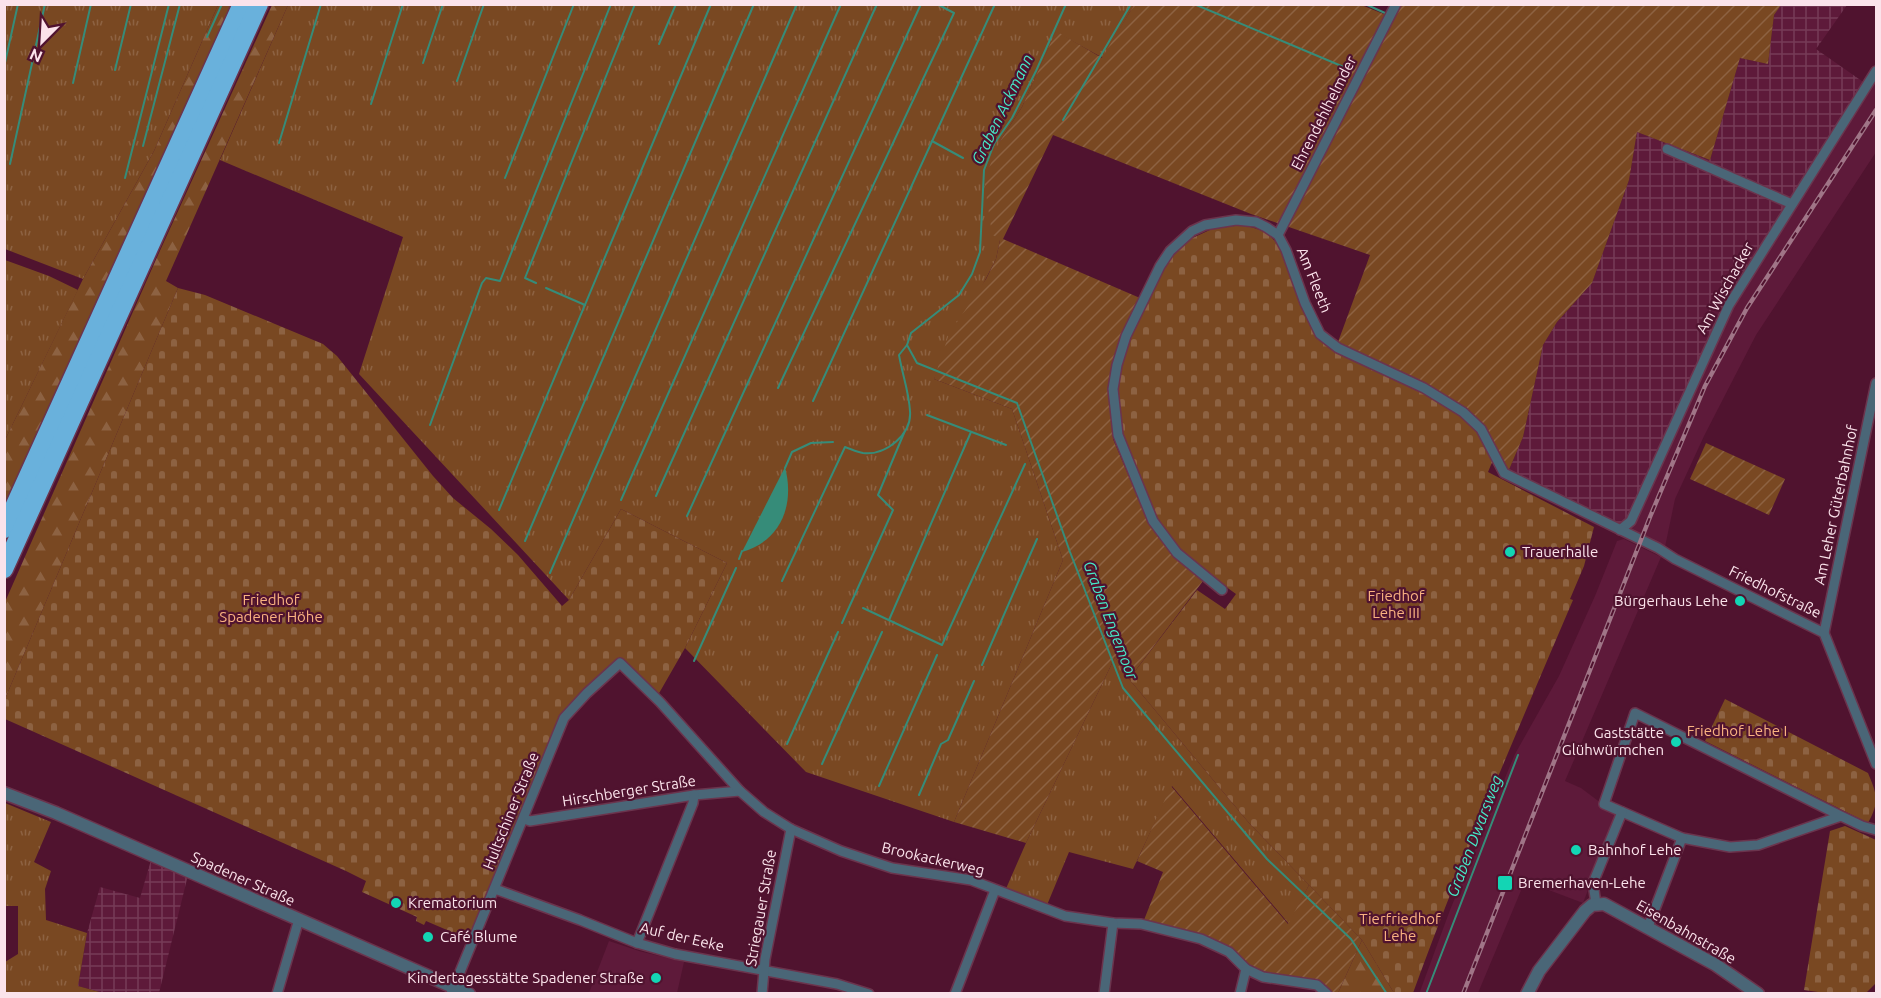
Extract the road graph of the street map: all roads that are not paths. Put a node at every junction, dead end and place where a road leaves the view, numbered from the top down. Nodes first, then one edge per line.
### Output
1 (242, 4) edge
2 (259, 4) edge
3 (1396, 4) edge
4 (1876, 70) edge
5 (1667, 149) dead end
6 (1792, 204) junction
7 (1278, 235) junction
8 (1876, 383) edge
9 (4, 529) edge
10 (1620, 530) junction
11 (4, 569) edge
12 (1222, 590) dead end
13 (1824, 633) junction
14 (620, 663) joint
15 (1874, 751) edge
16 (1876, 764) edge
17 (740, 791) junction
18 (4, 793) edge
19 (694, 795) junction
20 (1622, 812) junction
21 (1841, 816) junction
22 (524, 819) junction
23 (791, 829) junction
24 (1876, 830) edge
25 (1682, 838) junction
26 (495, 889) junction
27 (995, 890) junction
28 (1596, 904) junction
29 (299, 919) junction
30 (1113, 923) junction
31 (1647, 927) junction
32 (637, 944) junction
33 (765, 969) junction
34 (1246, 969) junction
35 (452, 990) edge
36 (277, 993) edge
37 (469, 993) edge
38 (762, 993) edge
39 (869, 993) edge
40 (955, 993) edge
41 (1104, 993) edge
42 (1240, 993) edge
43 (1327, 993) edge
44 (1527, 993) edge
45 (1758, 993) edge

1 - 9 highway
2 - 11 highway
3 - 7 street, Ehrendehlhelmder
4 - 6 street, Am Wischacker
5 - 6 street
6 - 10 street, Am Wischacker
7 - 10 street, Am Fleeth
7 - 12 street, Am Fleeth
8 - 13 street, Am Leher Güterbahnhof
10 - 13 street, Friedhofstraße
13 - 15 street, Friedhofstraße
14 - 17 street, Brookackerweg
14 - 22 street, Hultschiner Straße
15 - 16 street, Friedhofstraße
17 - 19 street, Hirschberger Straße
17 - 23 street, Brookackerweg
18 - 29 street, Spadener Straße
19 - 22 street, Hirschberger Straße
19 - 32 street
20 - 21 street
20 - 25 street
20 - 28 street
21 - 24 street
21 - 25 street
22 - 26 street, Hultschiner Straße
23 - 27 street, Brookackerweg
23 - 33 street, Striegauer Straße
25 - 31 street
26 - 32 street, Auf der Eeke
26 - 35 street, Hultschiner Straße
27 - 30 street, Brookackerweg
27 - 40 street
28 - 31 street, Eisenbahnstraße
28 - 44 street
29 - 35 street, Spadener Straße
29 - 36 street
30 - 34 street, Brookackerweg
30 - 41 street
31 - 45 street, Eisenbahnstraße
32 - 33 street, Auf der Eeke
33 - 38 street, Striegauer Straße
33 - 39 street, Auf der Eeke
34 - 42 street
34 - 43 street, Brookackerweg
35 - 37 street, Spadener Straße

